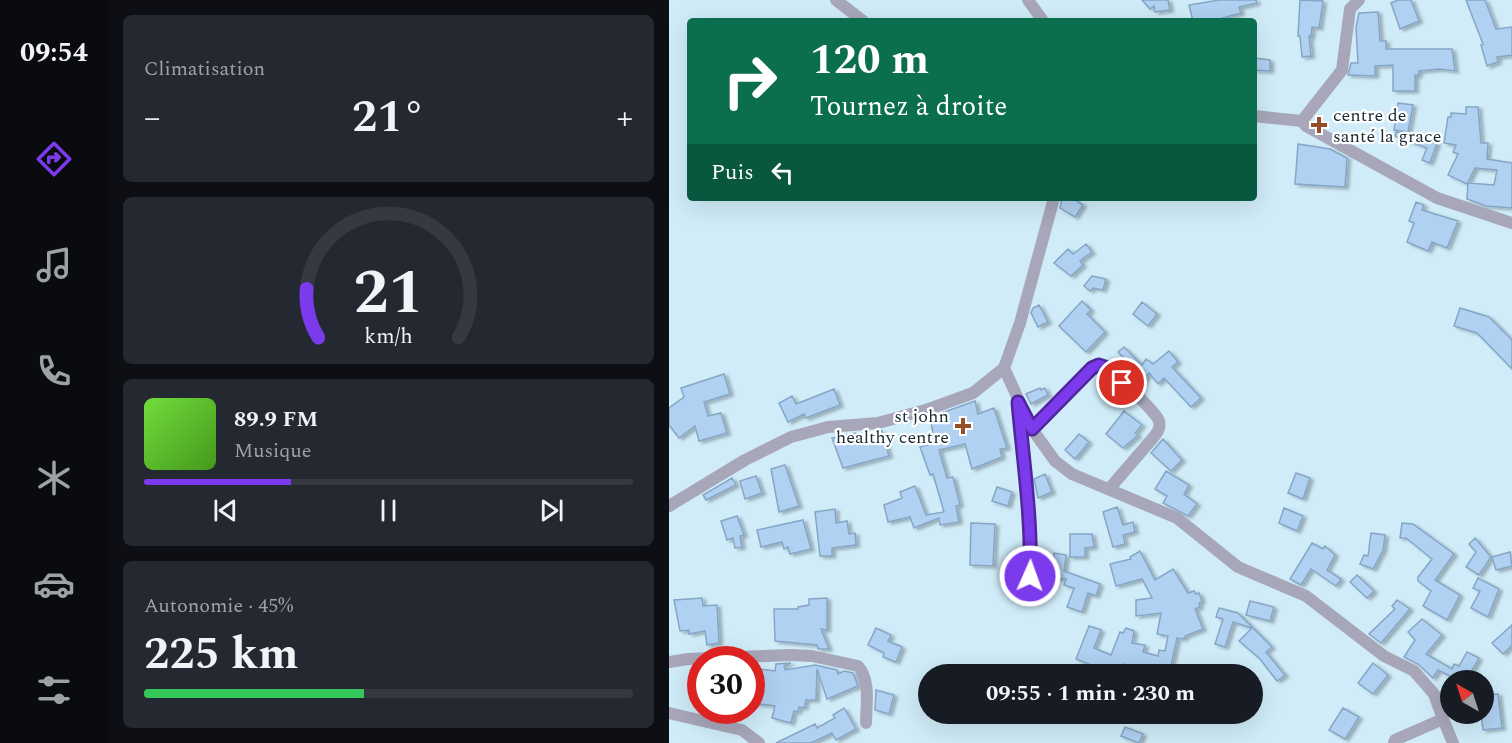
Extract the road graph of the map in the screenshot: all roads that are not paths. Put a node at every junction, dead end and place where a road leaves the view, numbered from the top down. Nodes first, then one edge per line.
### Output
1 (836, 0) edge
2 (1028, 0) edge
3 (1359, 0) edge
4 (859, 18) edge
5 (1041, 18) edge
6 (1257, 116) edge
7 (1302, 121) junction
8 (1053, 201) edge
9 (1512, 223) edge
10 (1004, 369) junction
11 (1018, 402) junction
12 (1032, 429) junction
13 (1109, 489) junction
14 (669, 505) edge
15 (1030, 576) dead end
16 (669, 662) edge
17 (1440, 711) edge
18 (669, 713) edge
19 (1440, 720) edge
20 (866, 723) dead end
21 (1445, 724) edge
22 (759, 743) edge
23 (1394, 743) edge
24 (1453, 743) edge

1 - 4 street
2 - 5 street
3 - 7 street
6 - 7 street
7 - 9 street
8 - 10 street
10 - 11 street
10 - 14 street
11 - 12 street
11 - 15 street
12 - 13 street
12 - 13 street
13 - 17 street
16 - 20 street
18 - 22 street
19 - 23 street
21 - 24 street

